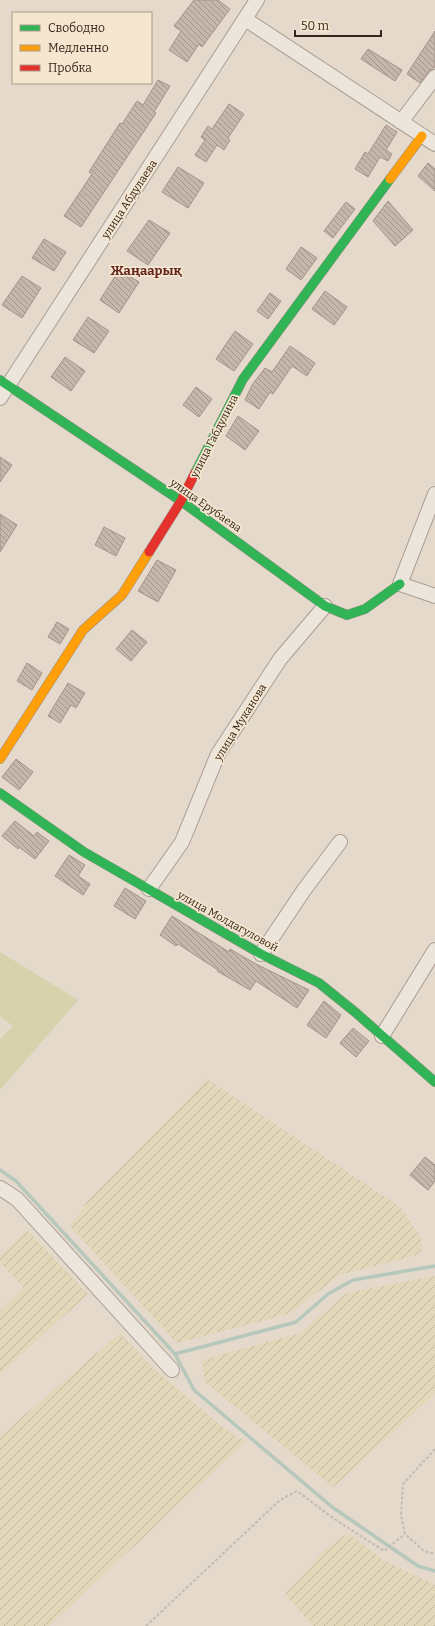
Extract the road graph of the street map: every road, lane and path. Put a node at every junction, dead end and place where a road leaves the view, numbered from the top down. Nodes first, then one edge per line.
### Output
1 (257, 0) edge
2 (245, 19) junction
3 (435, 77) edge
4 (401, 122) junction
5 (422, 136) junction
6 (435, 144) edge
7 (4, 382) edge
8 (0, 398) edge
9 (435, 494) edge
10 (181, 501) junction
11 (400, 584) junction
12 (435, 596) edge
13 (325, 606) junction
14 (0, 759) edge
15 (0, 793) edge
16 (340, 842) dead end
17 (149, 890) junction
18 (435, 950) edge
19 (262, 954) junction
20 (382, 1036) junction
21 (435, 1082) edge
22 (0, 1188) edge
23 (172, 1370) dead end
24 (435, 1449) edge
25 (405, 1534) junction
26 (435, 1554) edge
27 (146, 1626) edge

1 - 2 street, улица Абдулаева
2 - 4 street
2 - 7 street, улица Абдулаева
3 - 4 street
4 - 5 street
5 - 6 street
5 - 10 street, улица Габдулина
7 - 8 street, улица Абдулаева
7 - 10 street, улица Ерубаева
9 - 11 street
10 - 13 street, улица Ерубаева
10 - 14 street, улица Габдулина
11 - 12 street
11 - 13 street, улица Ерубаева
13 - 17 street, улица Муканова
15 - 17 street, улица Молдагуловой
16 - 19 street
17 - 19 street, улица Молдагуловой
18 - 20 street
19 - 20 street, улица Молдагуловой
20 - 21 street, улица Молдагуловой
22 - 23 street
24 - 25 path
25 - 26 path
25 - 27 path

